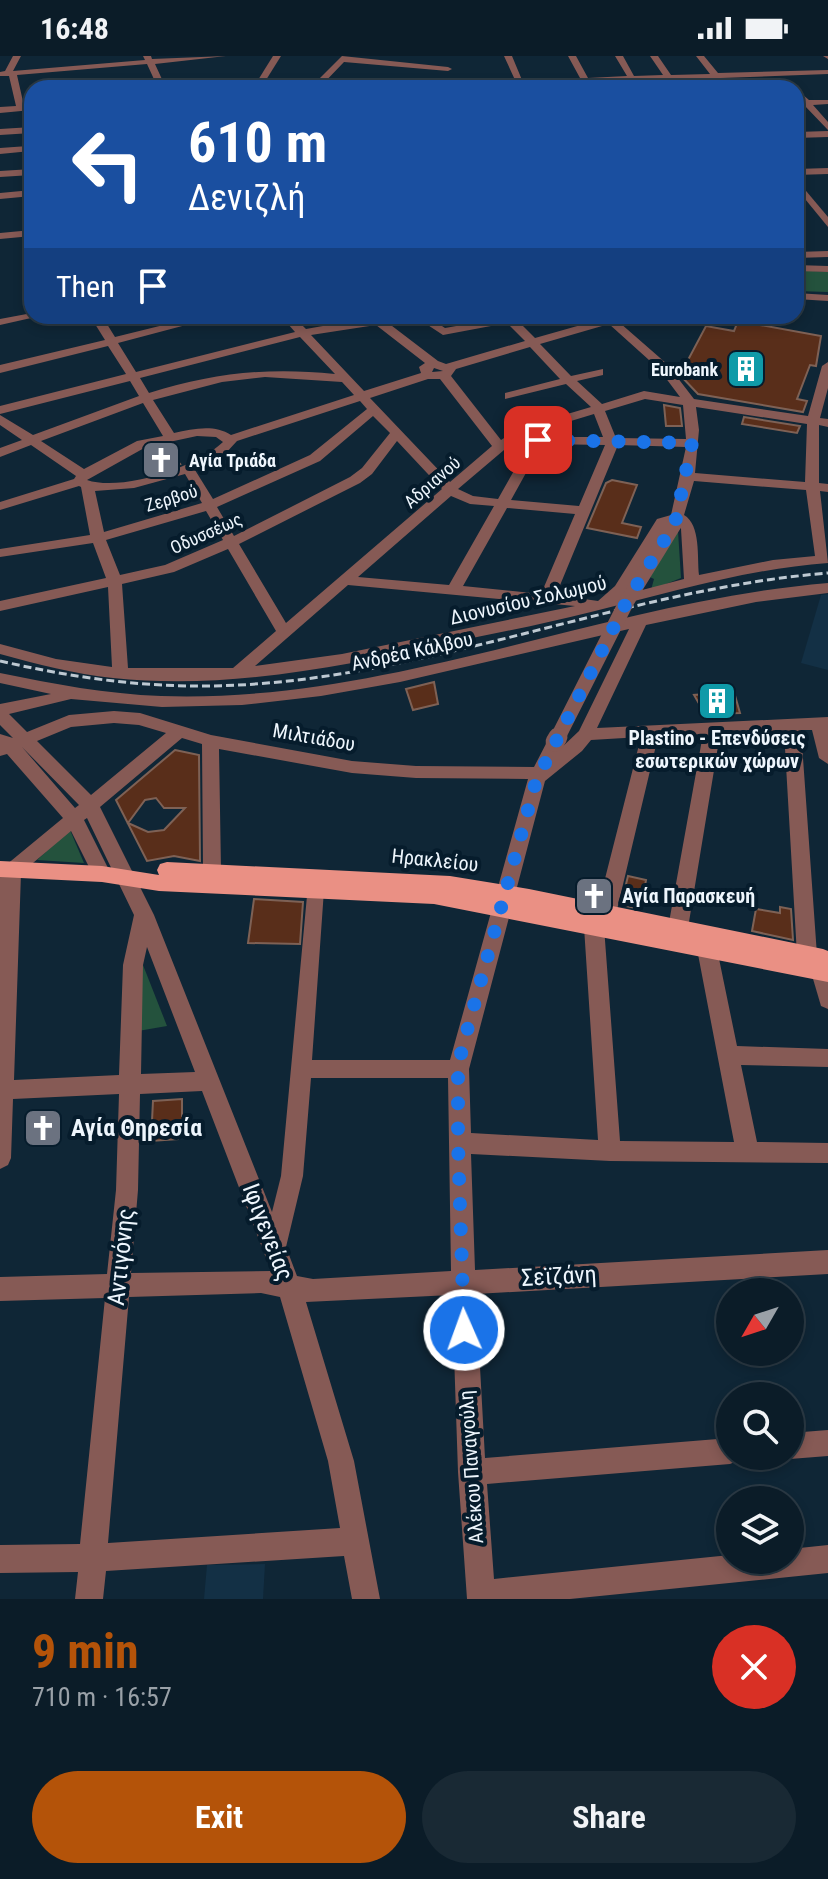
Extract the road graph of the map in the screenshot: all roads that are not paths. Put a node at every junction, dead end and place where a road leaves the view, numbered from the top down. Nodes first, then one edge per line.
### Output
1 (17, 56) edge
2 (79, 56) edge
3 (222, 56) edge
4 (277, 56) edge
5 (444, 56) edge
6 (508, 56) edge
7 (572, 56) edge
8 (619, 56) edge
9 (654, 56) edge
10 (700, 56) edge
11 (181, 58) edge
12 (344, 58) edge
13 (148, 59) edge
14 (796, 62) dead end
15 (740, 64) dead end
16 (769, 64) junction
17 (448, 69) junction
18 (75, 70) junction
19 (828, 72) edge
20 (779, 73) junction
21 (7, 74) edge
22 (715, 75) junction
23 (668, 76) junction
24 (631, 77) junction
25 (648, 77) junction
26 (584, 78) junction
27 (158, 80) edge
28 (262, 80) edge
29 (322, 80) edge
30 (452, 80) edge
31 (518, 80) edge
32 (563, 80) edge
33 (650, 80) edge
34 (719, 80) edge
35 (785, 80) edge
36 (828, 102) edge
37 (804, 103) edge
38 (804, 105) edge
39 (21, 109) junction
40 (24, 109) edge
41 (0, 110) edge
42 (824, 117) edge
43 (828, 127) edge
44 (24, 130) edge
45 (0, 132) edge
46 (828, 134) edge
47 (804, 135) edge
48 (24, 149) edge
49 (0, 151) edge
50 (828, 171) edge
51 (24, 172) edge
52 (804, 172) edge
53 (0, 174) edge
54 (804, 193) edge
55 (24, 194) edge
56 (0, 196) edge
57 (818, 212) edge
58 (828, 224) edge
59 (24, 234) edge
60 (0, 236) edge
61 (828, 254) edge
62 (804, 255) edge
63 (804, 268) edge
64 (828, 269) edge
65 (804, 296) edge
66 (828, 298) edge
67 (24, 318) edge
68 (0, 322) edge
69 (101, 324) edge
70 (181, 324) edge
71 (295, 324) edge
72 (346, 324) edge
73 (382, 324) edge
74 (432, 324) edge
75 (478, 324) edge
76 (514, 324) edge
77 (590, 324) edge
78 (614, 324) edge
79 (303, 333) junction
80 (111, 341) junction
81 (532, 343) junction
82 (828, 368) edge
83 (0, 369) edge
84 (431, 369) junction
85 (447, 372) junction
86 (599, 372) dead end
87 (133, 377) junction
88 (346, 379) junction
89 (568, 380) junction
90 (677, 384) junction
91 (363, 396) junction
92 (509, 396) dead end
93 (147, 400) junction
94 (688, 400) junction
95 (715, 405) junction
96 (595, 407) junction
97 (375, 408) junction
98 (0, 410) edge
99 (0, 419) edge
100 (813, 421) junction
101 (828, 423) edge
102 (524, 431) junction
103 (397, 433) junction
104 (170, 437) junction
105 (231, 439) junction
106 (538, 440) junction
107 (32, 441) junction
108 (611, 441) junction
109 (692, 443) junction
110 (499, 447) junction
111 (0, 453) edge
112 (189, 470) junction
113 (685, 476) junction
114 (83, 481) junction
115 (812, 486) junction
116 (828, 488) edge
117 (450, 490) junction
118 (502, 503) junction
119 (210, 505) junction
120 (0, 506) edge
121 (585, 511) junction
122 (676, 520) junction
123 (98, 538) junction
124 (232, 542) junction
125 (0, 553) edge
126 (826, 559) edge
127 (346, 580) junction
128 (115, 582) junction
129 (692, 582) junction
130 (828, 588) edge
131 (454, 590) junction
132 (547, 598) junction
133 (601, 605) junction
134 (0, 606) edge
135 (640, 622) junction
136 (283, 631) junction
137 (0, 649) edge
138 (120, 671) junction
139 (236, 674) junction
140 (0, 678) edge
141 (70, 696) junction
142 (184, 703) junction
143 (0, 712) edge
144 (823, 723) edge
145 (792, 724) junction
146 (713, 727) junction
147 (170, 729) junction
148 (651, 729) junction
149 (586, 734) junction
150 (210, 741) junction
151 (9, 743) edge
152 (828, 758) edge
153 (540, 773) junction
154 (90, 805) junction
155 (73, 817) junction
156 (212, 870) junction
157 (4, 873) edge
158 (102, 874) junction
159 (127, 877) junction
160 (315, 890) junction
161 (504, 900) junction
162 (144, 915) junction
163 (600, 920) junction
164 (678, 928) junction
165 (707, 949) junction
166 (821, 965) edge
167 (828, 1000) edge
168 (727, 1055) junction
169 (828, 1058) edge
170 (301, 1069) junction
171 (458, 1069) junction
172 (207, 1081) junction
173 (131, 1083) junction
174 (2, 1090) edge
175 (458, 1143) junction
176 (610, 1151) junction
177 (828, 1153) edge
178 (748, 1154) junction
179 (0, 1158) edge
180 (275, 1245) junction
181 (828, 1262) edge
182 (462, 1281) junction
183 (117, 1287) junction
184 (290, 1288) junction
185 (0, 1289) edge
186 (828, 1443) edge
187 (804, 1445) edge
188 (716, 1452) edge
189 (471, 1472) junction
190 (357, 1541) junction
191 (93, 1558) junction
192 (0, 1559) edge
193 (828, 1559) edge
194 (480, 1597) edge
195 (89, 1599) edge
196 (366, 1599) edge

1 - 21 street
2 - 18 street
3 - 11 street
4 - 28 street
5 - 17 street
6 - 31 street
7 - 26 street
8 - 24 street
9 - 23 street
10 - 22 street
11 - 13 street
12 - 17 street
12 - 29 street
13 - 18 street
13 - 27 street
14 - 16 street
15 - 16 street
16 - 20 street
17 - 30 street
18 - 21 street
19 - 20 street
20 - 22 street
20 - 35 street
21 - 39 street
22 - 23 street
22 - 34 street
23 - 25 street
24 - 25 street
24 - 26 street
25 - 33 street
26 - 32 street
36 - 37 street
38 - 42 street
39 - 40 street
39 - 41 street
42 - 43 street
44 - 45 street
46 - 47 street
48 - 49 street
50 - 52 street
51 - 53 street
54 - 57 street
55 - 56 street
57 - 58 street
59 - 60 street
61 - 62 street
63 - 64 street
65 - 66 street
67 - 68 street
69 - 80 street
70 - 80 street
71 - 79 street
72 - 79 street
73 - 84 street
74 - 75 street
76 - 81 street
77 - 81 street
78 - 90 street, Αλέκου Παναγούλη
79 - 87 street
79 - 88 street
80 - 83 street
80 - 87 street
81 - 85 street
81 - 89 street
82 - 100 street
84 - 85 street
84 - 91 street
85 - 110 street
86 - 89 street
87 - 93 street
87 - 98 street
88 - 91 street
88 - 93 street
89 - 92 street
89 - 96 street
90 - 94 street, Αλέκου Παναγούλη
90 - 95 street
91 - 97 street
91 - 105 street
93 - 104 street
93 - 107 street
94 - 95 street, Αδριανού
94 - 96 street, Αδριανού
94 - 109 street, Αλέκου Παναγούλη
95 - 100 street, Αδριανού
96 - 102 street, Αδριανού
96 - 108 street
97 - 103 street
97 - 119 street, Ζερβού
99 - 107 street
100 - 101 street, Αδριανού
100 - 115 street
102 - 106 street
102 - 110 street, Αδριανού
103 - 117 street
103 - 124 street, Οδυσσέως
104 - 105 street
104 - 114 street
105 - 112 street
106 - 108 street
106 - 118 street
107 - 111 street
107 - 114 street
108 - 109 street
108 - 121 street
109 - 113 street, Αλέκου Παναγούλη
110 - 117 street, Αδριανού
112 - 114 street
112 - 119 street
113 - 115 street
113 - 122 street, Αλέκου Παναγούλη
114 - 120 street
114 - 123 street
115 - 116 street
115 - 126 street
117 - 118 street
117 - 127 street, Αδριανού
118 - 121 street
118 - 131 street
119 - 123 street, Ζερβού
119 - 124 street
121 - 132 street
122 - 129 street
122 - 133 street
122 - 153 street, Αλέκου Παναγούλη, bridge
123 - 125 street, Ζερβού
123 - 128 street
124 - 128 street, Οδυσσέως
124 - 136 street
126 - 129 street, Διονυσίου Σολωμού
127 - 131 street
127 - 136 street, Αδριανού
128 - 134 street, Οδυσσέως
128 - 138 street
129 - 133 street, Διονυσίου Σολωμού
130 - 135 street, Ανδρέα Κάλβου
131 - 132 street
132 - 133 street
133 - 139 street, Διονυσίου Σολωμού
135 - 142 street, Ανδρέα Κάλβου
135 - 149 street
136 - 139 street, Αδριανού
137 - 138 street, Διονυσίου Σολωμού
138 - 139 street, Διονυσίου Σολωμού
140 - 141 street, Ανδρέα Κάλβου
141 - 142 street, Ανδρέα Κάλβου
141 - 143 street
142 - 147 street
143 - 151 street
144 - 145 street
144 - 152 street
145 - 146 street
145 - 166 street
146 - 148 street
146 - 164 street
147 - 150 street, Μιλτιάδου
147 - 151 street, Μιλτιάδου
147 - 154 street
148 - 149 street
148 - 163 street
149 - 153 street
150 - 153 street, Μιλτιάδου
150 - 156 street
151 - 154 street, Ιφιγενείας
151 - 155 street
153 - 161 street, Αλέκου Παναγούλη
154 - 155 street
154 - 159 street, Ιφιγενείας
155 - 157 street
155 - 158 street
156 - 159 main road, Ηρακλείου
156 - 161 main road, Ηρακλείου
157 - 158 main road, Ηρακλείου
157 - 174 street
158 - 159 main road, Ηρακλείου
159 - 160 main road, Ηρακλείου
159 - 162 street, Ιφιγενείας
160 - 161 main road, Ηρακλείου
160 - 170 street
161 - 163 main road, Ηρακλείου
161 - 171 street, Αλέκου Παναγούλη
162 - 172 street, Ιφιγενείας
162 - 173 street, Αντιγόνης
163 - 164 main road, Ηρακλείου
163 - 165 main road, Ηρακλείου
163 - 176 street
164 - 166 main road, Ηρακλείου
165 - 166 main road, Ηρακλείου
165 - 168 street
166 - 167 street
168 - 169 street
168 - 178 street
170 - 171 street
170 - 180 street
171 - 175 street, Αλέκου Παναγούλη
172 - 173 street
172 - 180 street, Ιφιγενείας
173 - 174 street
173 - 183 street, Αντιγόνης
174 - 179 street
175 - 176 street
175 - 182 street, Αλέκου Παναγούλη
176 - 178 street
177 - 178 street
180 - 184 street, Ιφιγενείας
181 - 182 street, Σεϊζάνη
182 - 184 street, Σεϊζάνη
182 - 189 street, Αλέκου Παναγούλη
183 - 184 street, Σεϊζάνη
183 - 185 street, Σεϊζάνη
183 - 191 street, Αντιγόνης
184 - 190 street, Ιφιγενείας
186 - 187 street
188 - 189 street
189 - 194 street, Αλέκου Παναγούλη
190 - 191 street
190 - 196 street, Ιφιγενείας
191 - 192 street
191 - 195 street, Αντιγόνης
193 - 194 street

